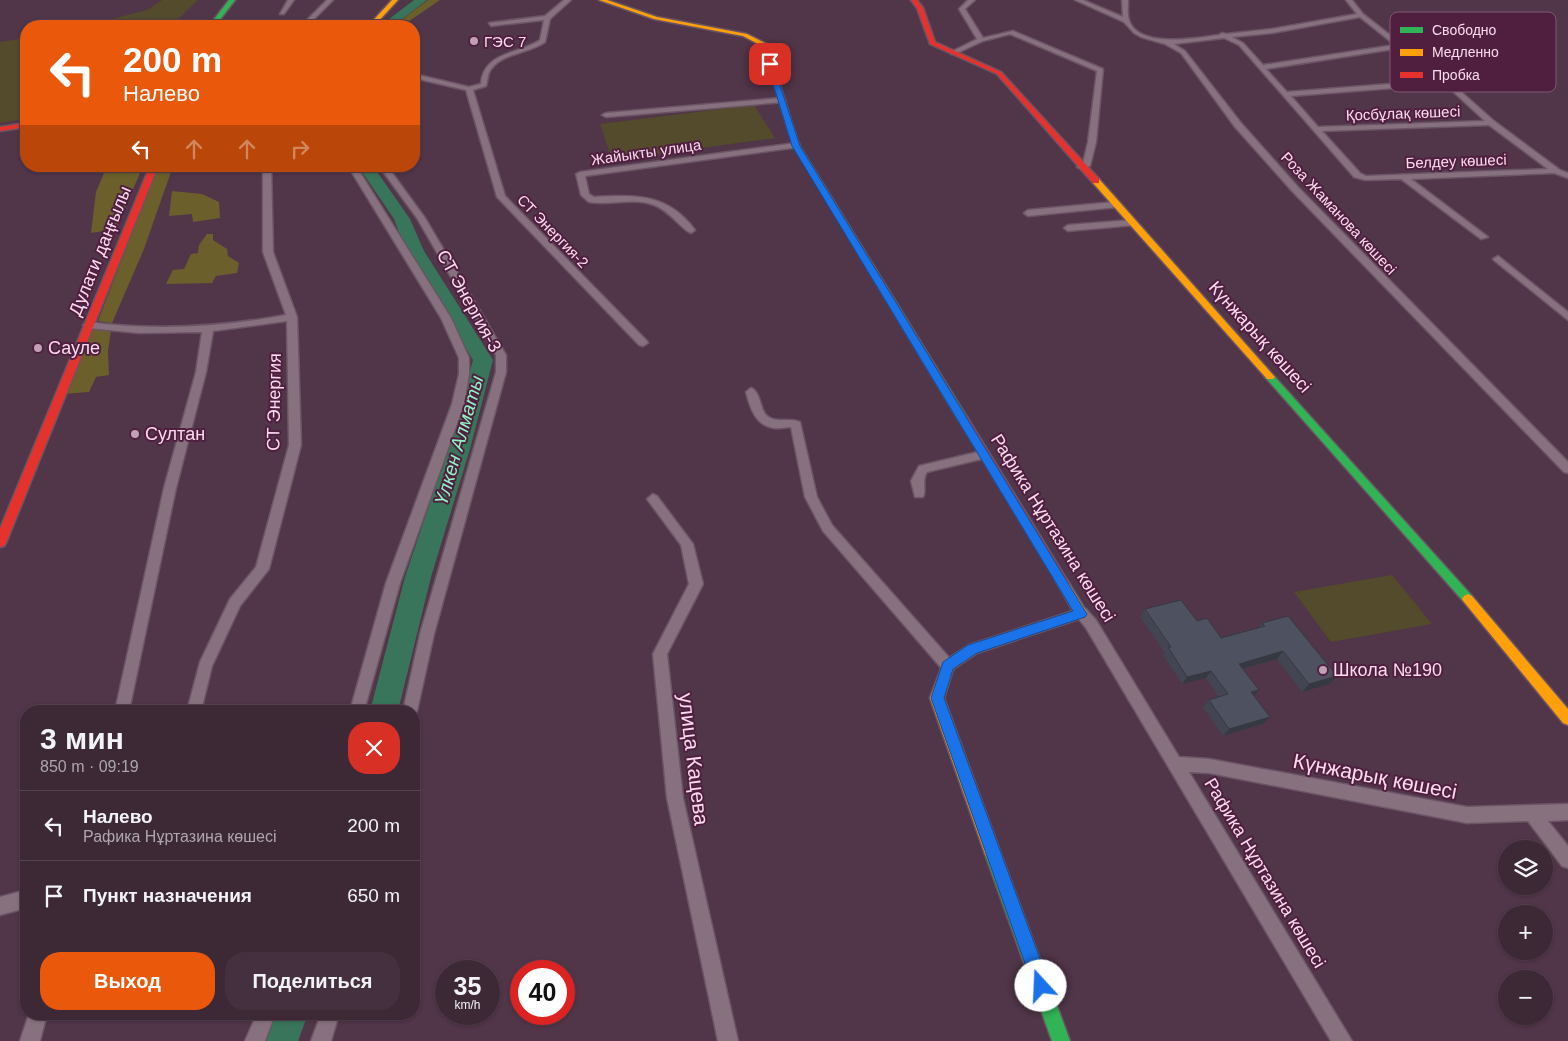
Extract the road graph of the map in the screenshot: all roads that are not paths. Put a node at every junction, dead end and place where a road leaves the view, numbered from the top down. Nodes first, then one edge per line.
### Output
1 (232, 0) edge
2 (291, 0) edge
3 (330, 0) edge
4 (395, 0) edge
5 (568, 0) edge
6 (602, 0) edge
7 (914, 0) edge
8 (972, 0) edge
9 (1078, 0) edge
10 (1125, 0) edge
11 (1349, 0) edge
12 (282, 13) dead end
13 (1361, 15) junction
14 (548, 18) junction
15 (217, 20) edge
16 (310, 20) edge
17 (379, 20) edge
18 (1126, 22) junction
19 (491, 24) dead end
20 (1222, 35) junction
21 (1390, 37) edge
22 (981, 40) junction
23 (1167, 43) junction
24 (1390, 48) edge
25 (953, 53) junction
26 (1263, 67) junction
27 (420, 77) edge
28 (1390, 86) edge
29 (469, 89) junction
30 (1457, 92) edge
31 (1287, 94) junction
32 (781, 100) junction
33 (606, 115) dead end
34 (1491, 123) junction
35 (20, 126) edge
36 (0, 129) edge
37 (1316, 129) junction
38 (796, 146) junction
39 (1081, 167) junction
40 (1556, 171) junction
41 (152, 172) edge
42 (267, 172) edge
43 (356, 172) edge
44 (387, 172) edge
45 (1402, 176) junction
46 (1568, 177) edge
47 (1115, 205) junction
48 (1028, 213) dead end
49 (1132, 223) junction
50 (1068, 228) dead end
51 (691, 230) dead end
52 (1484, 237) dead end
53 (1498, 259) dead end
54 (292, 316) junction
55 (1568, 317) edge
56 (88, 325) junction
57 (208, 329) junction
58 (643, 343) dead end
59 (751, 392) dead end
60 (982, 455) junction
61 (1568, 468) edge
62 (919, 494) dead end
63 (653, 499) dead end
64 (0, 543) edge
65 (1081, 614) junction
66 (948, 666) junction
67 (123, 705) edge
68 (195, 705) edge
69 (359, 705) edge
70 (411, 705) edge
71 (1568, 719) edge
72 (1176, 764) junction
73 (1568, 812) edge
74 (1532, 813) junction
75 (1568, 860) edge
76 (20, 901) edge
77 (0, 906) edge
78 (36, 1020) edge
79 (264, 1020) edge
80 (328, 1020) edge
81 (30, 1041) edge
82 (255, 1041) edge
83 (321, 1041) edge
84 (728, 1041) edge
85 (1061, 1041) edge
86 (1342, 1041) edge

1 - 15 street
2 - 12 street
3 - 16 street
4 - 17 street
5 - 14 street
6 - 32 street, Рафика Нұртазина көшесі
7 - 25 street, Күнжарық көшесі
8 - 22 street
9 - 18 street, Роза Жаманова көшесі
10 - 18 street
11 - 13 street
13 - 20 street
13 - 21 street
14 - 19 street
14 - 29 street
18 - 23 street, Роза Жаманова көшесі
20 - 23 street
20 - 26 street
22 - 25 street
22 - 39 street
23 - 61 street, Роза Жаманова көшесі
24 - 26 street
25 - 39 street, Күнжарық көшесі
26 - 31 street
27 - 29 street
28 - 31 street
29 - 58 street, СТ Энергия-2
30 - 34 street
31 - 37 street
32 - 33 street
32 - 38 street, Рафика Нұртазина көшесі
34 - 37 street, Қосбұлақ көшесі
34 - 40 street
35 - 36 street
37 - 45 street, Белдеу көшесі
38 - 51 street, Жайыкты улица
38 - 60 street, Рафика Нұртазина көшесі
39 - 47 street, Күнжарық көшесі
40 - 45 street, Белдеу көшесі
40 - 46 street
41 - 56 street, Дулати даңғылы
42 - 54 street, СТ Энергия
43 - 69 street
44 - 70 street, СТ Энергия-3
45 - 52 street
47 - 48 street
47 - 49 street, Күнжарық көшесі
49 - 50 street
49 - 71 street, Күнжарық көшесі
53 - 55 street
54 - 57 street
54 - 68 street, СТ Энергия
56 - 57 street
56 - 64 street, Дулати даңғылы
57 - 67 street
59 - 66 street
60 - 62 street
60 - 65 street, Рафика Нұртазина көшесі
63 - 84 street, улица Кацева
65 - 66 street
65 - 72 street, Рафика Нұртазина көшесі
66 - 85 street
72 - 74 street, Күнжарық көшесі
72 - 86 street, Рафика Нұртазина көшесі
73 - 74 street, Күнжарық көшесі
74 - 75 street
76 - 77 street
78 - 81 street
79 - 82 street
80 - 83 street

